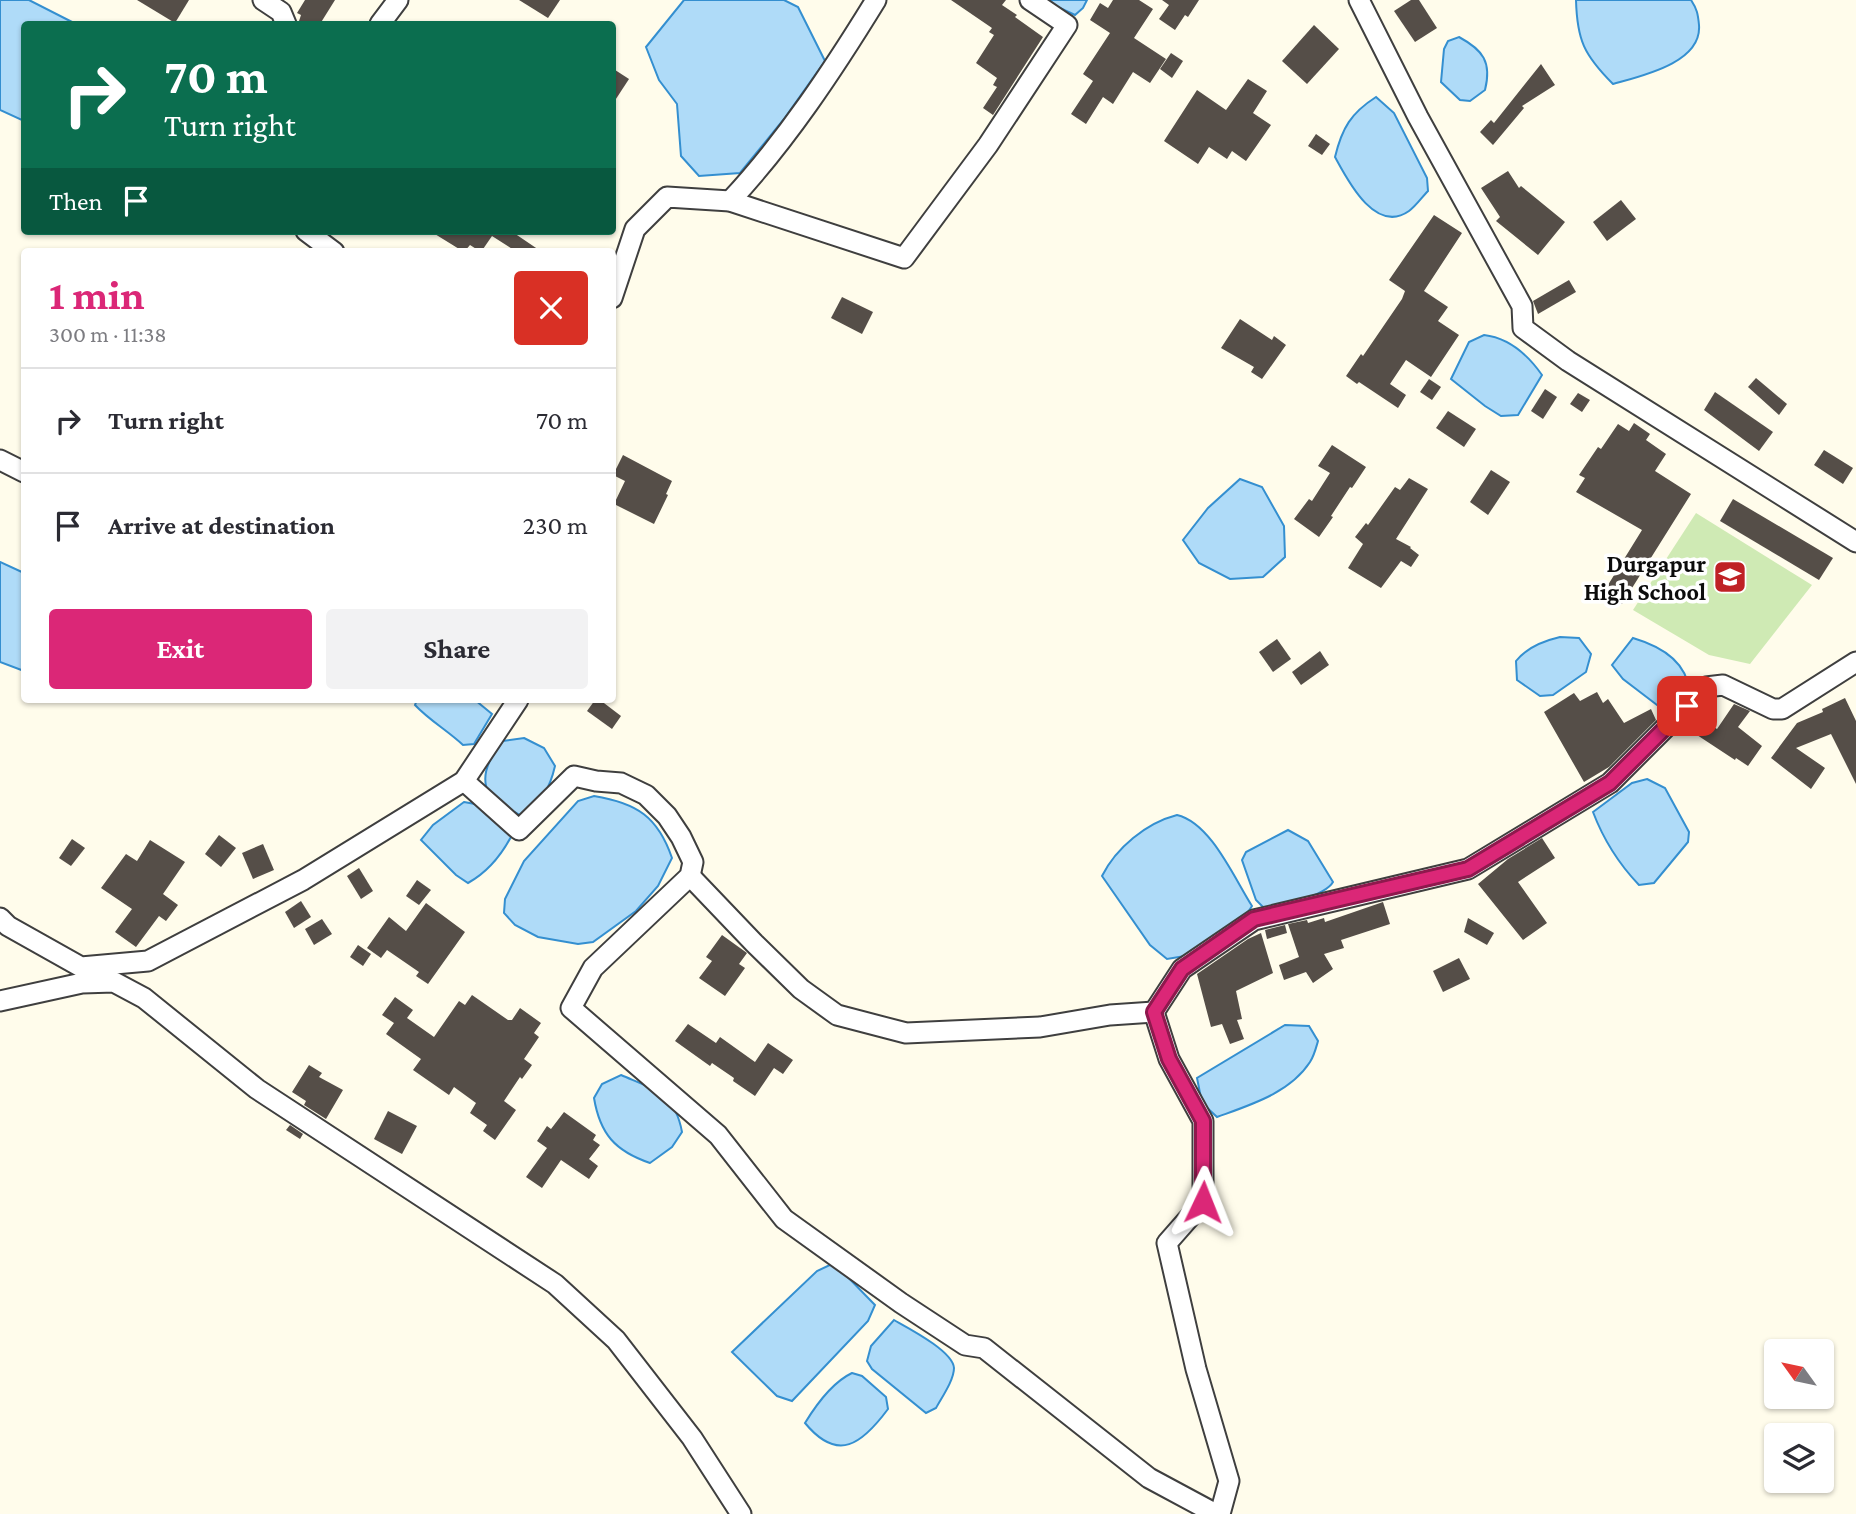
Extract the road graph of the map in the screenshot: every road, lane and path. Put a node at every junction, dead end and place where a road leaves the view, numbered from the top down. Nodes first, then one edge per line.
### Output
1 (263, 0) edge
2 (398, 0) edge
3 (876, 0) edge
4 (1030, 0) edge
5 (1359, 0) edge
6 (285, 21) edge
7 (382, 21) edge
8 (730, 201) junction
9 (311, 235) edge
10 (329, 248) edge
11 (616, 286) edge
12 (0, 460) edge
13 (21, 470) edge
14 (1856, 542) edge
15 (1856, 662) edge
16 (515, 703) edge
17 (464, 781) junction
18 (690, 876) junction
19 (0, 918) edge
20 (0, 1001) edge
21 (1154, 1012) junction
22 (741, 1514) edge
23 (1218, 1514) edge

1 - 6 street
2 - 7 street
3 - 8 street
4 - 8 street
5 - 14 street
8 - 11 street
9 - 10 street
12 - 13 street
15 - 21 street
16 - 17 street
17 - 18 street
17 - 19 street
18 - 21 street
18 - 23 street
20 - 22 street
21 - 23 street

